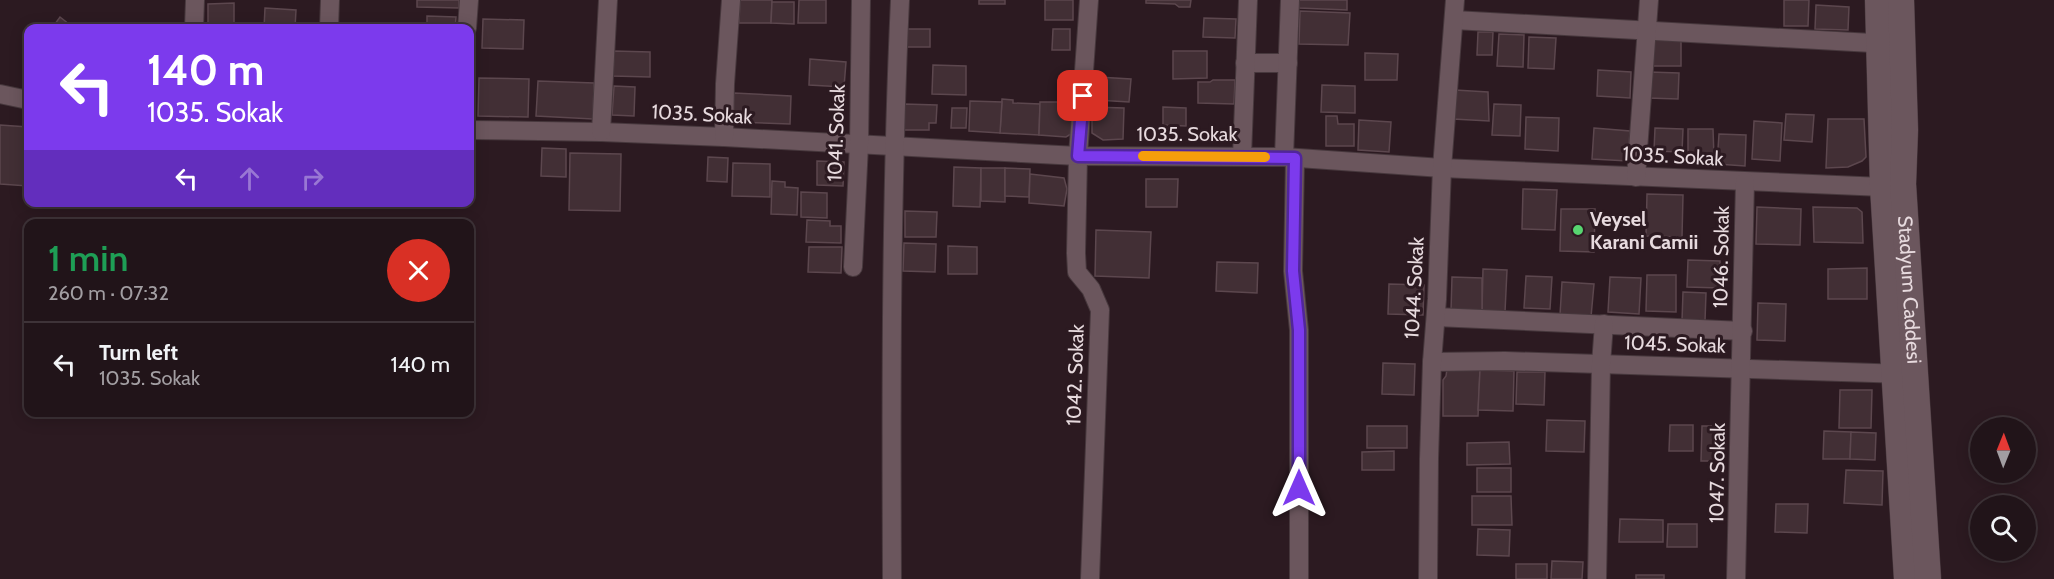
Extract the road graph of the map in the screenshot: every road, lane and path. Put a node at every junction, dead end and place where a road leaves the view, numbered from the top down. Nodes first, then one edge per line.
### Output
1 (195, 0) edge
2 (330, 0) edge
3 (469, 0) edge
4 (608, 0) edge
5 (731, 0) edge
6 (861, 0) edge
7 (900, 0) edge
8 (1089, 0) edge
9 (1248, 0) edge
10 (1290, 0) edge
11 (1455, 0) edge
12 (1649, 0) edge
13 (1878, 0) edge
14 (1901, 0) edge
15 (1454, 20) junction
16 (194, 24) edge
17 (329, 24) edge
18 (467, 24) edge
19 (1646, 30) junction
20 (1891, 44) junction
21 (1245, 63) junction
22 (1288, 63) junction
23 (0, 94) edge
24 (24, 99) edge
25 (474, 130) edge
26 (602, 132) junction
27 (724, 137) junction
28 (859, 145) junction
29 (893, 146) junction
30 (1078, 156) junction
31 (1242, 156) junction
32 (1290, 158) junction
33 (1442, 168) junction
34 (1636, 177) junction
35 (1745, 182) junction
36 (1893, 186) junction
37 (853, 267) dead end
38 (1436, 317) junction
39 (1604, 324) junction
40 (1743, 331) junction
41 (1432, 362) junction
42 (1601, 364) junction
43 (1742, 369) junction
44 (1905, 374) junction
45 (892, 579) edge
46 (1090, 579) edge
47 (1299, 579) edge
48 (1428, 579) edge
49 (1597, 579) edge
50 (1736, 579) edge
51 (1907, 579) edge
52 (1928, 579) edge

1 - 16 street
2 - 17 street
3 - 18 street
4 - 26 street
5 - 27 street
6 - 28 street, 1041. Sokak
7 - 29 street
8 - 30 street, 1042. Sokak
9 - 21 street
10 - 22 street
11 - 15 street, 1044. Sokak
12 - 19 street
13 - 20 street
14 - 20 street, Stadyum Caddesi
15 - 19 street
15 - 33 street, 1044. Sokak
19 - 20 street
19 - 34 street
20 - 36 street, Stadyum Caddesi
21 - 22 street
21 - 31 street
22 - 32 street
23 - 24 street
25 - 26 street, 1035. Sokak
26 - 27 street, 1035. Sokak
27 - 28 street, 1035. Sokak
28 - 29 street, 1035. Sokak
28 - 37 street, 1041. Sokak
29 - 30 street, 1035. Sokak
29 - 45 street
30 - 31 street, 1035. Sokak
30 - 46 street, 1042. Sokak
31 - 32 street, 1035. Sokak
32 - 33 street, 1035. Sokak
32 - 47 street
33 - 34 street, 1035. Sokak
33 - 38 street, 1044. Sokak
34 - 35 street, 1035. Sokak
35 - 36 street, 1035. Sokak
35 - 40 street, 1046. Sokak
36 - 44 street, Stadyum Caddesi
38 - 39 street
38 - 41 street, 1044. Sokak
39 - 40 street
39 - 42 street
40 - 43 street, 1046. Sokak
41 - 42 street, 1045. Sokak
41 - 48 street, 1044. Sokak
42 - 43 street, 1045. Sokak
42 - 49 street
43 - 44 street, 1045. Sokak
43 - 50 street, 1047. Sokak
44 - 51 street
44 - 52 street, Stadyum Caddesi

